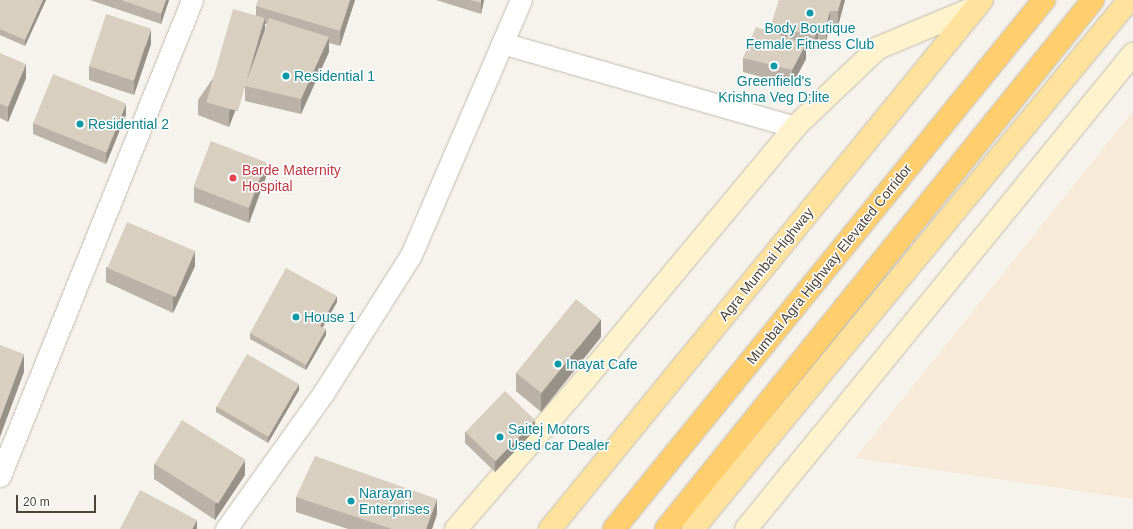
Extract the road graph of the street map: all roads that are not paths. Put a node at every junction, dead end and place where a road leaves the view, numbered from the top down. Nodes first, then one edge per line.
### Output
1 (192, 0) edge
2 (521, 0) edge
3 (1044, 0) edge
4 (1093, 0) edge
5 (1129, 0) edge
6 (978, 2) edge
7 (502, 43) junction
8 (1133, 54) edge
9 (795, 127) junction
10 (0, 476) edge
11 (226, 529) edge
12 (456, 529) edge
13 (550, 529) edge
14 (614, 529) edge
15 (666, 529) edge
16 (693, 529) edge
17 (746, 529) edge

1 - 10 street
2 - 7 street
3 - 14 highway, Mumbai Agra Highway Elevated Corridor
4 - 15 highway
5 - 16 main road
6 - 9 street
6 - 13 main road, Agra Mumbai Highway
7 - 9 street
7 - 11 street
8 - 17 street
9 - 12 street

